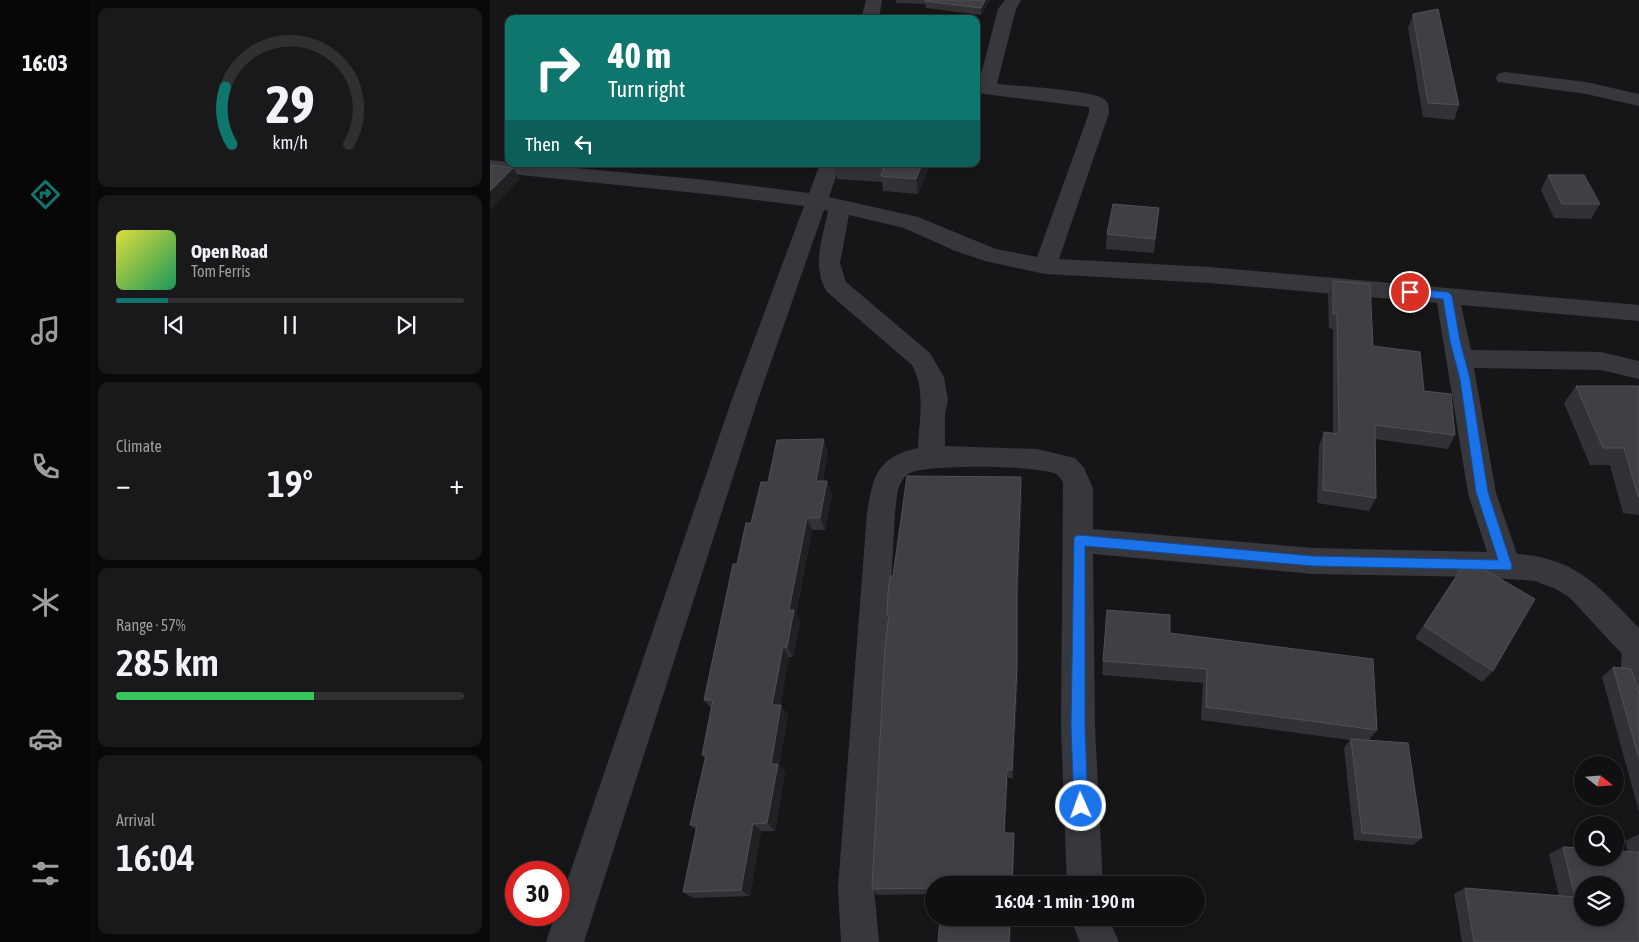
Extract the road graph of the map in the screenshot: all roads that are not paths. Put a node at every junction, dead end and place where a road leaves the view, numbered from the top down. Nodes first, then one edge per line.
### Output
1 (874, 0) edge
2 (1013, 0) edge
3 (871, 15) edge
4 (1505, 78) dead end
5 (982, 87) edge
6 (1639, 100) edge
7 (490, 166) edge
8 (830, 167) edge
9 (828, 204) junction
10 (1045, 266) junction
11 (1448, 296) junction
12 (1639, 313) edge
13 (1460, 359) junction
14 (1639, 370) edge
15 (931, 457) junction
16 (1078, 540) junction
17 (1506, 566) junction
18 (1639, 650) edge
19 (1639, 690) edge
20 (1084, 876) edge
21 (1093, 926) edge
22 (565, 942) edge
23 (860, 942) edge
24 (1100, 942) edge

1 - 3 street
2 - 5 street
4 - 6 street
5 - 10 street
7 - 9 street
8 - 9 street
9 - 10 street
9 - 15 street
9 - 22 street
10 - 11 street
11 - 12 street
11 - 13 street
13 - 14 street
13 - 17 street
15 - 16 street
15 - 23 street
16 - 17 street
16 - 20 street
17 - 18 street
18 - 19 street
21 - 24 street

